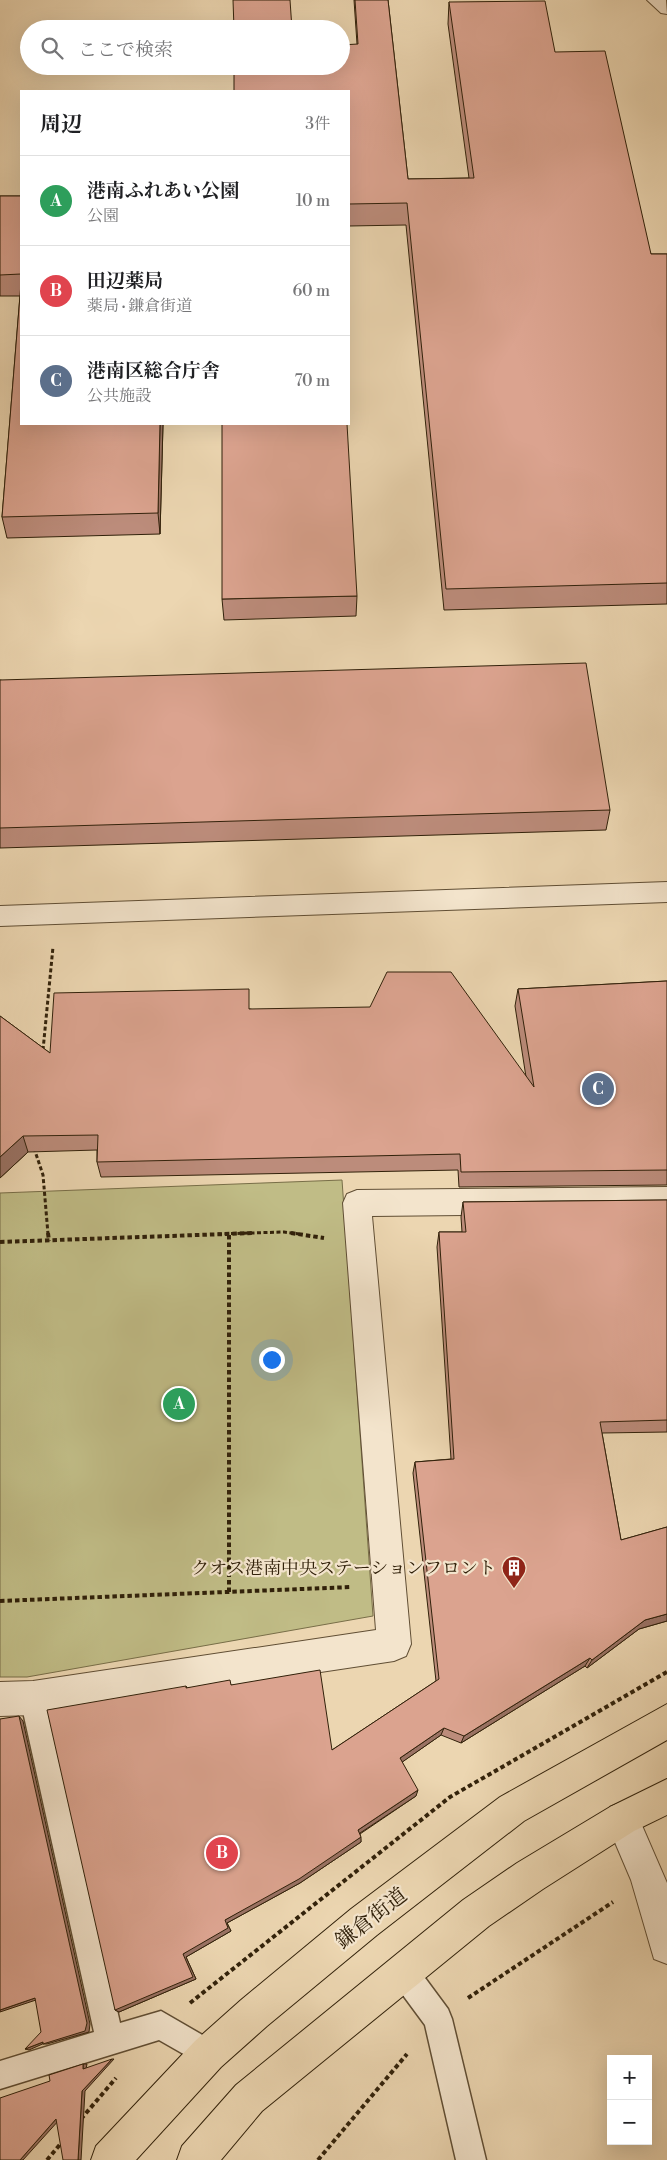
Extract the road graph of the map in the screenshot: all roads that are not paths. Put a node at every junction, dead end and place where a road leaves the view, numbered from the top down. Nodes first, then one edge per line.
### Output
1 (656, 0) edge
2 (667, 9) edge
3 (667, 892) edge
4 (0, 916) edge
5 (667, 1200) edge
6 (33, 1698) junction
7 (0, 1699) edge
8 (667, 1722) edge
9 (667, 1796) edge
10 (622, 1819) junction
11 (667, 1946) edge
12 (404, 1973) junction
13 (110, 2041) junction
14 (208, 2054) junction
15 (0, 2075) edge
16 (110, 2160) edge
17 (196, 2160) edge
18 (471, 2160) edge

1 - 2 street
3 - 4 street
5 - 6 street
6 - 7 street
6 - 13 lane
8 - 14 main road, 鎌倉街道
9 - 10 main road
10 - 11 street
10 - 12 main road
12 - 17 main road
12 - 18 lane
13 - 14 lane
13 - 15 lane
14 - 16 main road, 鎌倉街道

